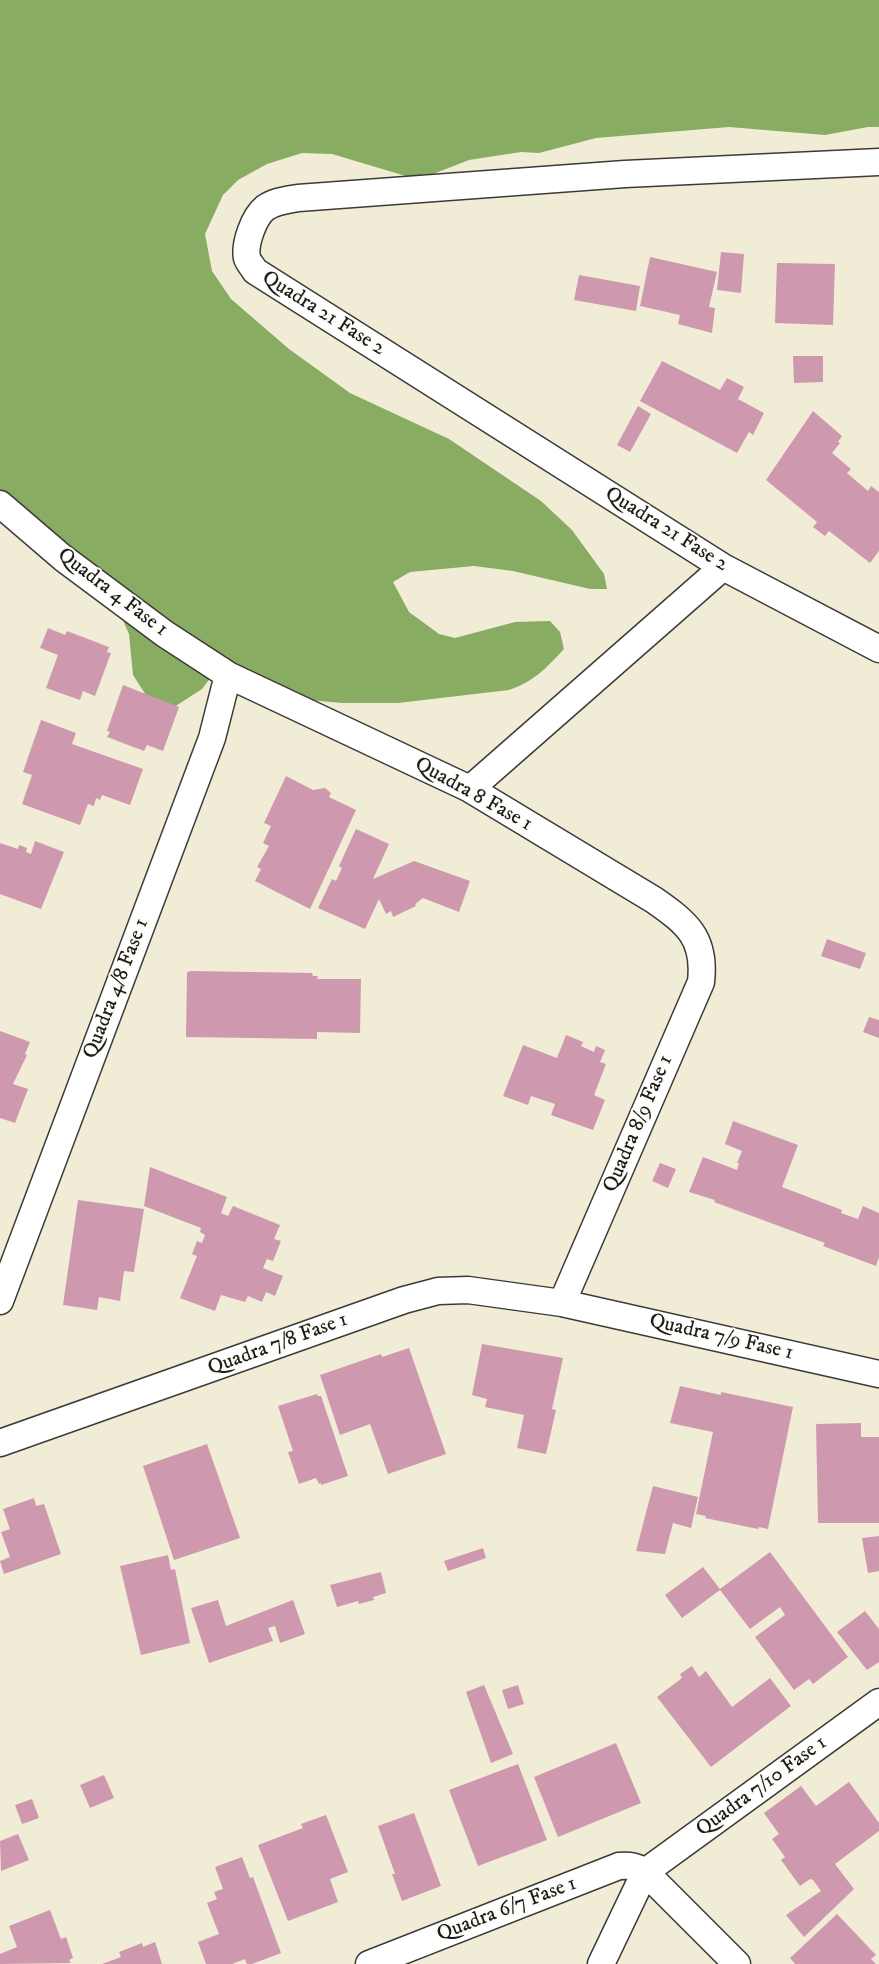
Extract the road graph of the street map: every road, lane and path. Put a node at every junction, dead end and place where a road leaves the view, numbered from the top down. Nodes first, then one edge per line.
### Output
1 (879, 162) edge
2 (0, 504) edge
3 (723, 567) junction
4 (878, 648) edge
5 (228, 675) junction
6 (470, 789) junction
7 (698, 944) joint
8 (0, 1301) edge
9 (562, 1303) junction
10 (879, 1374) edge
11 (0, 1443) edge
12 (879, 1702) edge
13 (645, 1872) junction
14 (369, 1964) edge
15 (602, 1964) edge
16 (737, 1964) edge

1 - 3 street, Quadra 21 Fase 2
2 - 5 street, Quadra 4 Fase 1
3 - 4 street, Quadra 21 Fase 2
3 - 6 street
5 - 6 street, Quadra 8 Fase 1
5 - 8 street, Quadra 4/8 Fase 1
6 - 7 street, Quadra 8 Fase 1
7 - 9 street, Quadra 8/9 Fase 1
9 - 10 street, Quadra 7/9 Fase 1
9 - 11 street, Quadra 7/8 Fase 1
12 - 13 street, Quadra 7/10 Fase 1
13 - 14 street, Quadra 6/7 Fase 1
13 - 15 street
13 - 16 street

